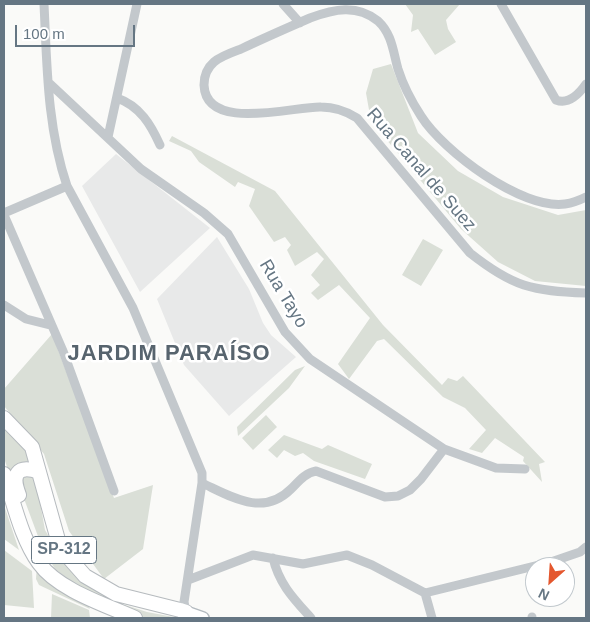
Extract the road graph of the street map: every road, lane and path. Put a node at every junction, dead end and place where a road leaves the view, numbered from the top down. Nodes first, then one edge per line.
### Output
1 (44, 4) edge
2 (137, 4) edge
3 (283, 4) edge
4 (500, 4) edge
5 (300, 23) junction
6 (48, 82) junction
7 (586, 84) edge
8 (117, 98) junction
9 (108, 138) junction
10 (160, 146) dead end
11 (67, 186) junction
12 (586, 197) edge
13 (4, 214) edge
14 (586, 293) edge
15 (4, 305) edge
16 (50, 325) junction
17 (4, 418) edge
18 (444, 449) junction
19 (525, 469) dead end
20 (39, 472) junction
21 (4, 474) edge
22 (202, 483) junction
23 (114, 491) dead end
24 (586, 547) edge
25 (273, 558) junction
26 (188, 580) junction
27 (66, 586) junction
28 (425, 593) junction
29 (188, 615) edge
30 (135, 618) edge
31 (203, 618) edge
32 (311, 618) edge
33 (432, 618) edge

1 - 6 street
2 - 8 street
3 - 5 street
4 - 7 street
5 - 12 street, Rua Canal de Suez
5 - 14 street, Rua Canal de Suez
6 - 9 street, Rua Tayo
6 - 11 street
8 - 9 street
8 - 10 street
9 - 18 street, Rua Tayo
11 - 13 street
11 - 22 street
13 - 16 street
15 - 16 street
16 - 23 street
17 - 20 main road, SP-312
18 - 19 street, Rua Tayo
18 - 22 street
20 - 27 main road
20 - 29 main road, SP-312
21 - 27 main road, SP-312
22 - 26 street
24 - 28 street
25 - 26 street
25 - 28 street
25 - 32 street
26 - 29 street
27 - 30 main road, SP-312
28 - 33 street
29 - 31 street

